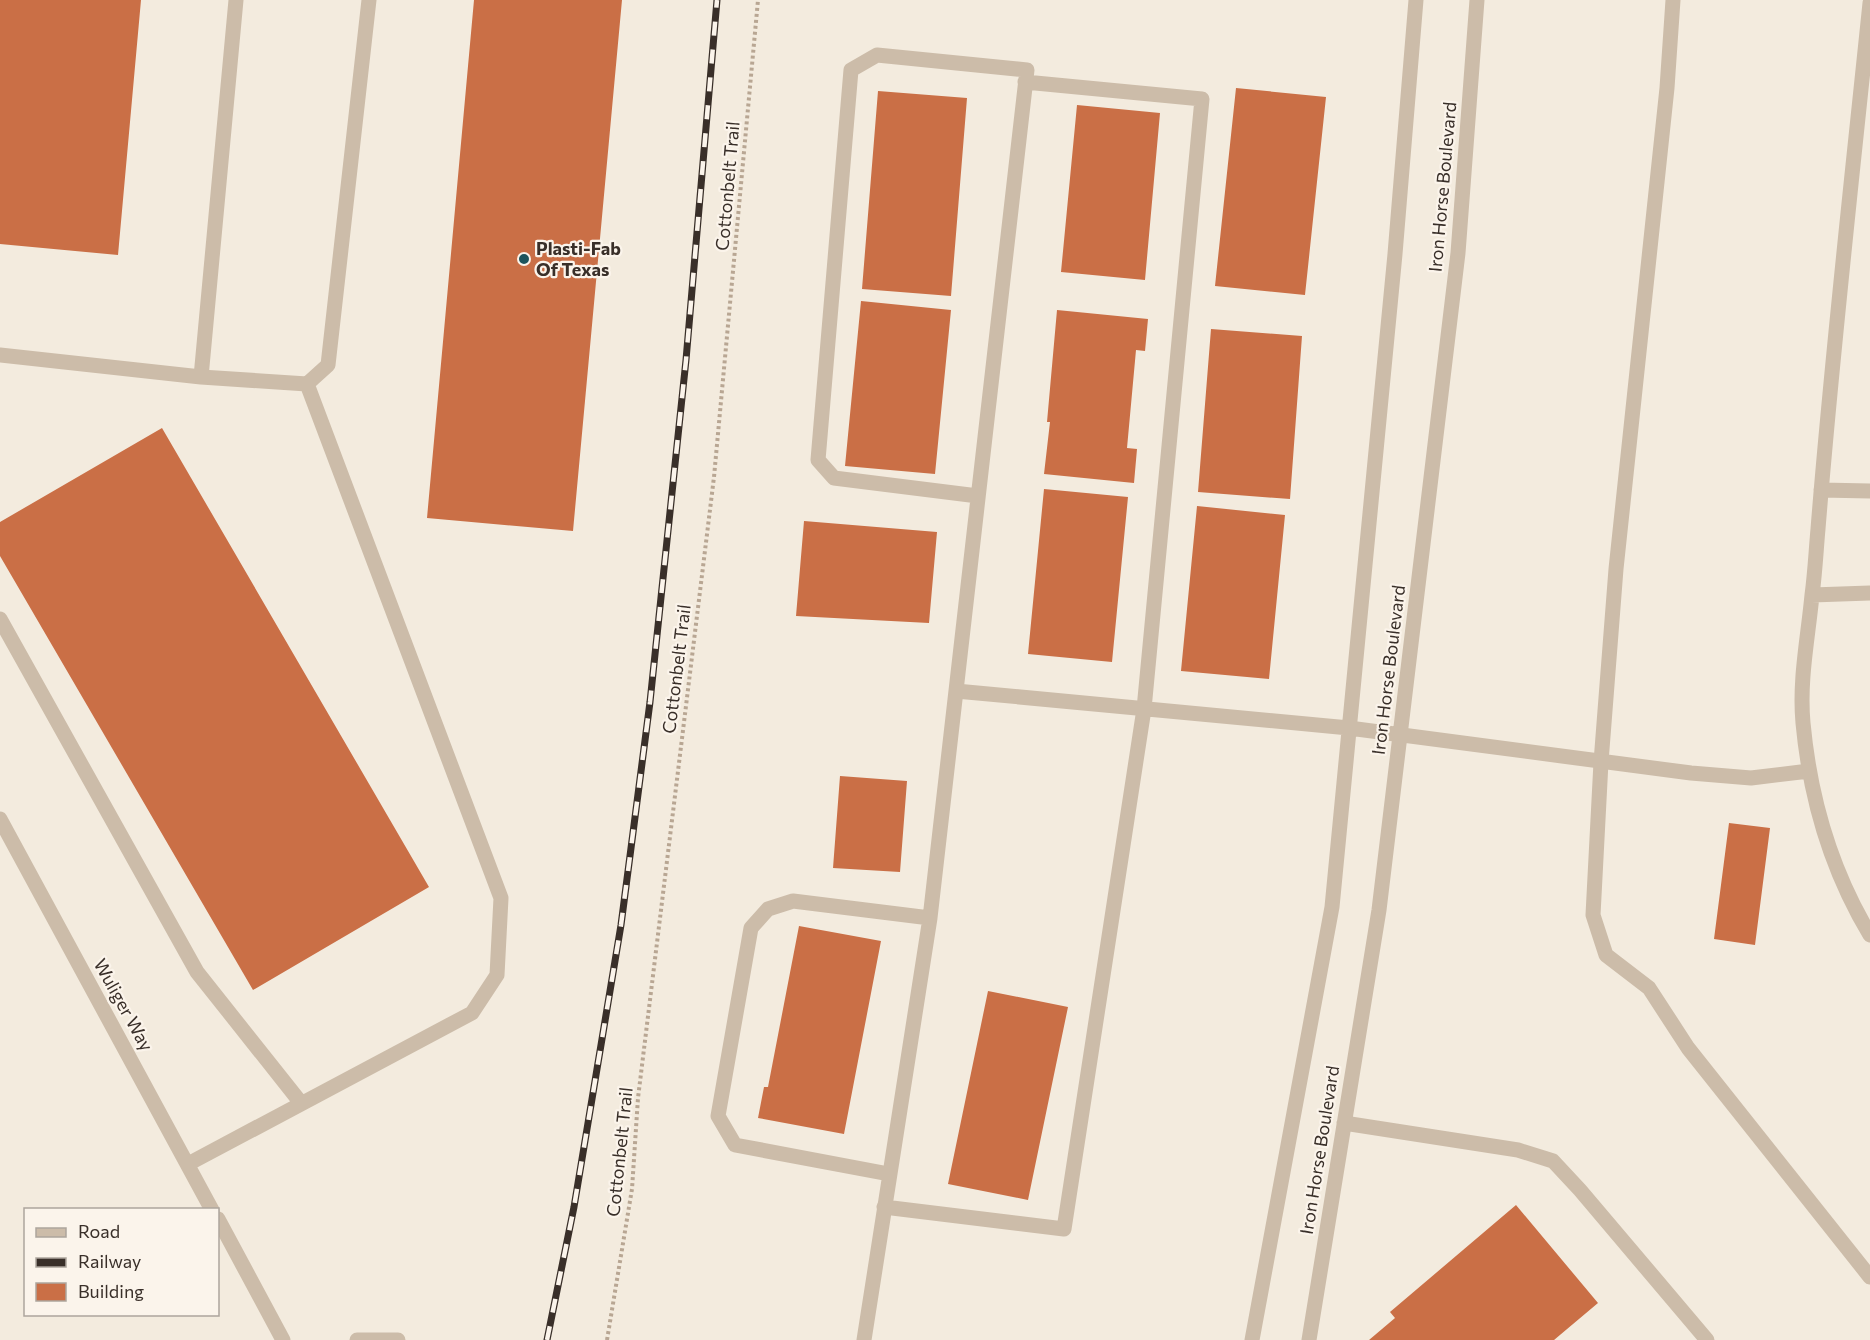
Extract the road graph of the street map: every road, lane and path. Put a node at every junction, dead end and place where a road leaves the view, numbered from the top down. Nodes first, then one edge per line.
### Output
1 (236, 0) edge
2 (369, 0) edge
3 (758, 0) edge
4 (1416, 0) edge
5 (1477, 0) edge
6 (1673, 0) edge
7 (1870, 3) edge
8 (1025, 82) junction
9 (0, 355) edge
10 (201, 377) junction
11 (307, 384) junction
12 (1821, 490) junction
13 (1870, 491) edge
14 (978, 496) junction
15 (1870, 593) edge
16 (1812, 595) junction
17 (0, 619) edge
18 (956, 691) junction
19 (1144, 709) junction
20 (1349, 728) junction
21 (1400, 736) junction
22 (1601, 762) junction
23 (1809, 771) junction
24 (0, 819) edge
25 (930, 918) junction
26 (1870, 935) edge
27 (301, 1103) junction
28 (1344, 1123) junction
29 (188, 1164) junction
30 (889, 1174) junction
31 (884, 1207) junction
32 (211, 1208) edge
33 (219, 1221) edge
34 (1870, 1277) edge
35 (284, 1340) edge
36 (357, 1340) edge
37 (398, 1340) edge
38 (607, 1340) edge
39 (864, 1340) edge
40 (1252, 1340) edge
41 (1309, 1340) edge
42 (1707, 1340) edge

1 - 10 street
2 - 11 street
3 - 38 path, Cottonbelt Trail
4 - 20 street, Iron Horse Boulevard
5 - 21 street, Iron Horse Boulevard
6 - 22 street
7 - 12 street
8 - 14 street
8 - 14 street
8 - 19 street
9 - 10 street
10 - 11 street
11 - 27 street
12 - 13 street
12 - 16 street
14 - 18 street
15 - 16 street
16 - 23 street
17 - 27 street
18 - 19 street
18 - 25 street
19 - 20 street
19 - 31 street
20 - 21 street
20 - 40 street, Iron Horse Boulevard
21 - 22 street
21 - 28 street, Iron Horse Boulevard
22 - 23 street
22 - 34 street
23 - 26 street
24 - 29 street, Wuliger Way
25 - 30 street
25 - 30 street
27 - 29 street
28 - 41 street, Iron Horse Boulevard
28 - 42 street
29 - 32 street, Wuliger Way
30 - 31 street
31 - 39 street
33 - 35 street
36 - 37 street

